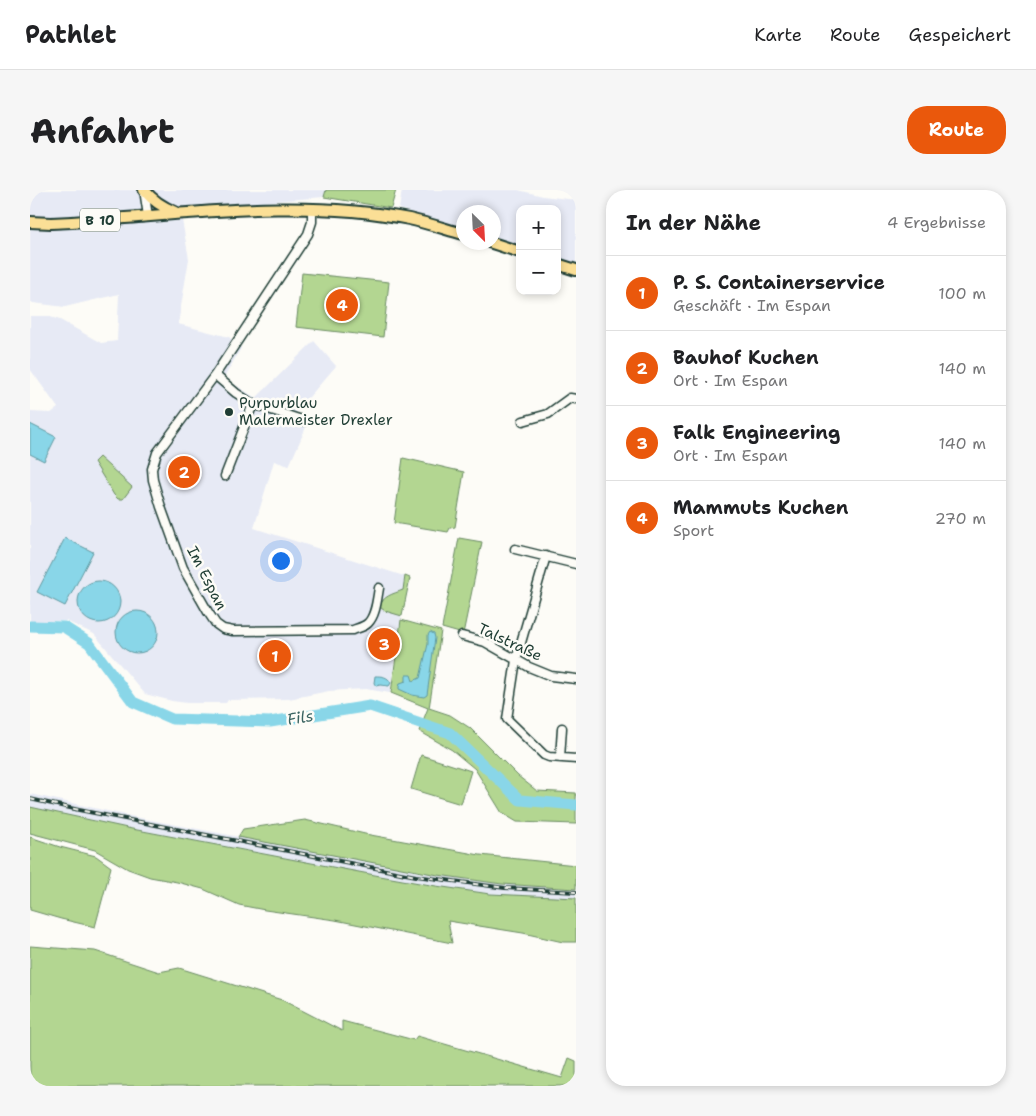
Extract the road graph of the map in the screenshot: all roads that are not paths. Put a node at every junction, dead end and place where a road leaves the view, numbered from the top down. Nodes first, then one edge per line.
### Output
1 (144, 190) edge
2 (312, 209) junction
3 (178, 214) junction
4 (148, 216) junction
5 (30, 222) edge
6 (456, 232) edge
7 (501, 246) edge
8 (516, 251) edge
9 (561, 265) edge
10 (576, 270) edge
11 (215, 375) junction
12 (576, 399) edge
13 (253, 404) junction
14 (305, 421) dead end
15 (523, 421) dead end
16 (225, 476) dead end
17 (515, 548) dead end
18 (546, 556) junction
19 (576, 564) edge
20 (379, 588) dead end
21 (462, 636) dead end
22 (516, 660) junction
23 (576, 678) edge
24 (562, 728) dead end
25 (560, 758) junction
26 (576, 759) edge

1 - 3 main road
1 - 4 street
2 - 3 main road, B 10
2 - 6 main road, B 10
2 - 11 street, Im Espan
3 - 4 main road, B 10
4 - 5 main road, B 10
7 - 8 main road
9 - 10 main road
11 - 13 street
11 - 20 street, Im Espan
12 - 15 street
13 - 14 street
13 - 16 street
17 - 18 street
18 - 19 street
18 - 22 street
21 - 22 street, Talstraße
22 - 23 street, Talstraße
22 - 25 street
24 - 25 street
25 - 26 street

